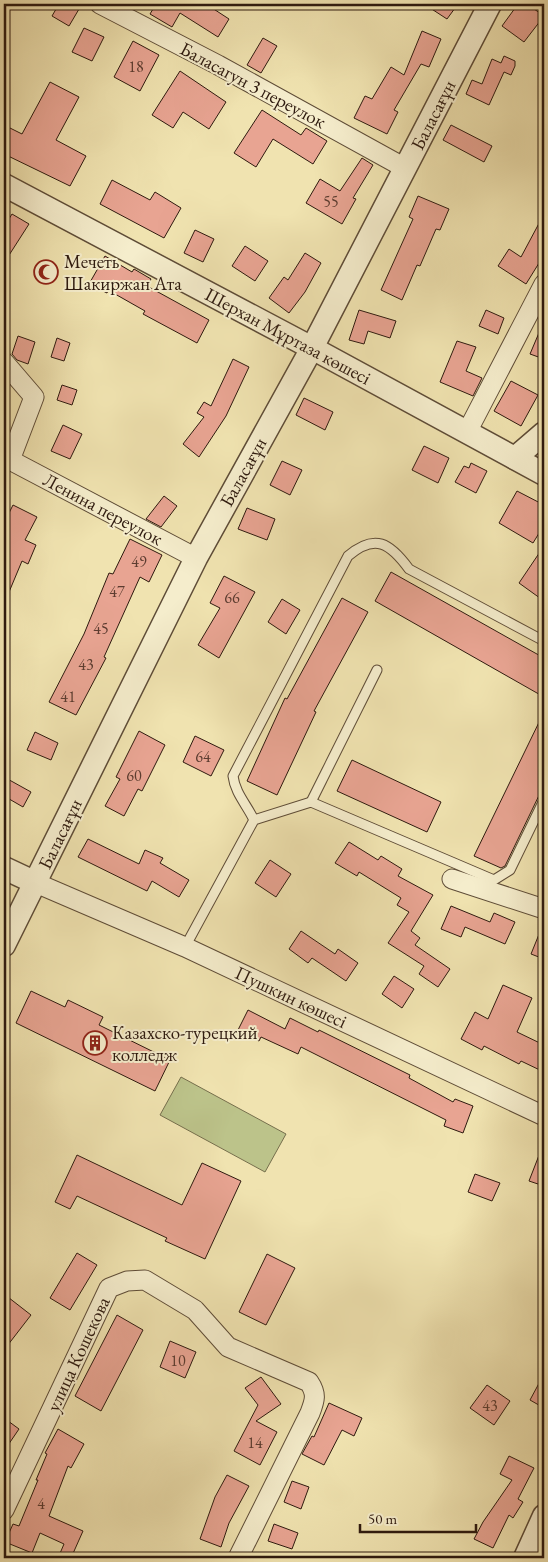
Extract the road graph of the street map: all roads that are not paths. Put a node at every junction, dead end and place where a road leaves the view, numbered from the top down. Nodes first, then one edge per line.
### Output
1 (100, 4) edge
2 (490, 4) edge
3 (405, 168) junction
4 (4, 186) edge
5 (544, 284) edge
6 (312, 348) junction
7 (4, 362) edge
8 (467, 432) junction
9 (544, 433) edge
10 (515, 458) junction
11 (7, 465) edge
12 (544, 474) edge
13 (196, 558) junction
14 (544, 641) edge
15 (378, 670) dead end
16 (544, 800) edge
17 (310, 802) junction
18 (254, 820) junction
19 (4, 868) edge
20 (452, 879) dead end
21 (36, 883) junction
22 (544, 909) edge
23 (4, 945) edge
24 (185, 947) junction
25 (544, 1116) edge
26 (4, 1510) edge
27 (544, 1516) edge
28 (238, 1558) edge
29 (525, 1558) edge

1 - 3 street, Баласагун 3 переулок
2 - 3 street, Баласағұн
3 - 6 street, Баласағұн
4 - 6 street, Шерхан Мұртаза көшесі
5 - 8 street
6 - 8 street, Шерхан Мұртаза көшесі
6 - 13 street, Баласағұн
7 - 11 street, Ленина переулок
8 - 10 street, Шерхан Мұртаза көшесі
9 - 10 street
10 - 12 street, Шерхан Мұртаза көшесі
11 - 13 street, Ленина переулок
13 - 21 street, Баласағұн
14 - 18 lane
15 - 17 lane
16 - 17 lane
17 - 18 lane
18 - 24 lane
19 - 21 street
20 - 22 street
21 - 23 street, Баласағұн
21 - 24 street, Пушкин көшесі
24 - 25 street, Пушкин көшесі
26 - 28 street, улица Кошекова
27 - 29 street

